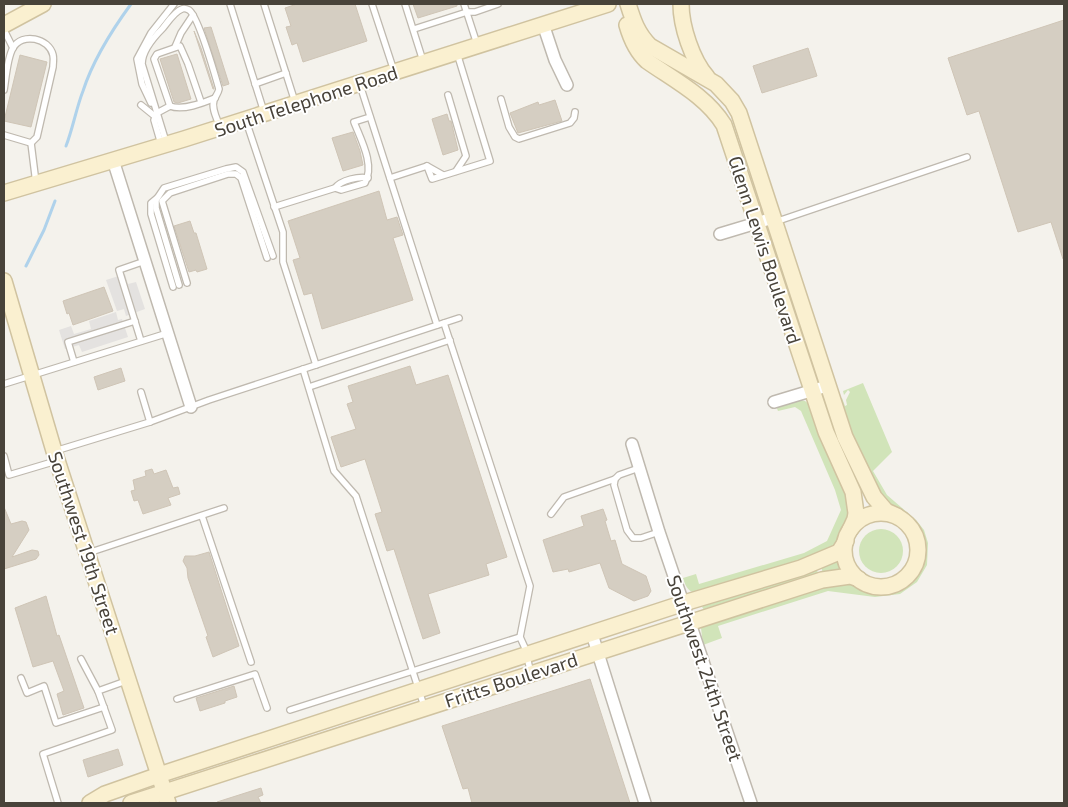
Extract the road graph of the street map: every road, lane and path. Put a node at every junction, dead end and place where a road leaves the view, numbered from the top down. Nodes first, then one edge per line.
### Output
1 (43, 4) edge
2 (174, 4) edge
3 (183, 4) edge
4 (230, 4) edge
5 (264, 4) edge
6 (372, 4) edge
7 (405, 4) edge
8 (464, 4) edge
9 (500, 4) edge
10 (608, 4) edge
11 (627, 4) edge
12 (681, 4) edge
13 (188, 9) junction
14 (467, 12) junction
15 (193, 15) junction
16 (543, 24) junction
17 (4, 25) edge
18 (414, 29) junction
19 (4, 30) edge
20 (478, 46) junction
21 (175, 47) junction
22 (13, 48) junction
23 (457, 52) junction
24 (10, 57) junction
25 (4, 62) edge
26 (423, 63) junction
27 (394, 72) junction
28 (286, 73) junction
29 (712, 82) junction
30 (255, 84) junction
31 (360, 84) junction
32 (567, 85) dead end
33 (4, 90) edge
34 (448, 95) dead end
35 (215, 98) junction
36 (501, 99) dead end
37 (204, 101) junction
38 (295, 104) junction
39 (141, 105) dead end
40 (170, 106) junction
41 (156, 112) junction
42 (575, 112) dead end
43 (215, 113) junction
44 (265, 114) junction
45 (370, 117) junction
46 (246, 120) junction
47 (220, 128) junction
48 (4, 135) edge
49 (31, 143) junction
50 (164, 145) junction
51 (967, 157) dead end
52 (113, 160) junction
53 (456, 172) junction
54 (390, 178) junction
55 (36, 183) junction
56 (4, 193) edge
57 (274, 207) junction
58 (774, 220) junction
59 (756, 225) junction
60 (720, 234) dead end
61 (145, 261) junction
62 (4, 281) edge
63 (187, 283) dead end
64 (176, 286) dead end
65 (459, 318) dead end
66 (135, 320) junction
67 (444, 323) junction
68 (437, 325) junction
69 (168, 333) junction
70 (450, 340) junction
71 (141, 341) junction
72 (74, 362) junction
73 (316, 365) junction
74 (304, 369) junction
75 (33, 375) junction
76 (4, 384) edge
77 (827, 386) junction
78 (309, 387) junction
79 (812, 390) junction
80 (141, 392) dead end
81 (774, 402) dead end
82 (191, 407) junction
83 (150, 422) junction
84 (632, 444) dead end
85 (4, 456) edge
86 (56, 456) junction
87 (639, 468) junction
88 (615, 479) junction
89 (224, 508) dead end
90 (551, 514) dead end
91 (202, 516) junction
92 (897, 516) junction
93 (659, 532) junction
94 (848, 536) junction
95 (87, 554) junction
96 (858, 579) junction
97 (684, 604) junction
98 (690, 622) junction
99 (592, 634) junction
100 (520, 637) junction
101 (597, 652) junction
102 (527, 656) junction
103 (81, 659) dead end
104 (251, 662) dead end
105 (413, 671) junction
106 (531, 674) junction
107 (21, 678) dead end
108 (128, 680) junction
109 (98, 691) junction
110 (420, 691) junction
111 (178, 699) dead end
112 (104, 707) junction
113 (267, 708) dead end
114 (425, 708) junction
115 (290, 710) dead end
116 (159, 775) junction
117 (166, 798) edge
118 (58, 803) edge
119 (90, 803) edge
120 (131, 803) edge
121 (645, 803) edge
122 (751, 803) edge

1 - 17 street
2 - 41 lane
3 - 13 lane
4 - 30 lane
5 - 28 lane
6 - 27 lane
7 - 18 lane
8 - 14 lane
9 - 14 lane
10 - 16 street, South Telephone Road
11 - 29 street, Glenn Lewis Boulevard
11 - 59 street, Glenn Lewis Boulevard
12 - 29 street, Glenn Lewis Boulevard
13 - 15 lane
13 - 41 lane
14 - 18 lane
14 - 20 lane
15 - 21 lane
15 - 35 lane
16 - 20 street, South Telephone Road
16 - 32 street
18 - 26 lane
19 - 22 lane
20 - 23 street, South Telephone Road
21 - 37 lane
21 - 40 lane
22 - 24 lane
22 - 49 lane
23 - 26 street, South Telephone Road
23 - 53 lane
24 - 25 lane
24 - 33 lane
26 - 27 street, South Telephone Road
27 - 31 street, South Telephone Road
28 - 30 lane
28 - 38 lane
29 - 58 street, Glenn Lewis Boulevard
30 - 44 lane
31 - 38 street, South Telephone Road
31 - 45 lane
34 - 53 lane
35 - 37 lane
35 - 43 lane
36 - 42 lane
37 - 40 lane
37 - 43 lane
38 - 44 street, South Telephone Road
39 - 41 lane
40 - 41 lane
41 - 50 lane
41 - 50 lane
43 - 47 lane
44 - 46 street, South Telephone Road
45 - 54 lane
45 - 57 lane
46 - 47 street, South Telephone Road
46 - 57 lane
47 - 50 street, South Telephone Road
48 - 49 lane
49 - 55 lane
50 - 52 street, South Telephone Road
51 - 58 lane
52 - 55 street, South Telephone Road
52 - 61 street
53 - 54 lane
54 - 68 lane
55 - 56 street, South Telephone Road
57 - 73 lane
58 - 59 street
58 - 77 street, Glenn Lewis Boulevard
59 - 60 street
59 - 79 street, Glenn Lewis Boulevard
61 - 66 lane
61 - 69 street
62 - 75 street, Southwest 19th Street
63 - 64 lane
65 - 67 lane
66 - 71 lane
66 - 72 lane
67 - 68 lane
67 - 70 lane
68 - 73 lane
69 - 71 lane
69 - 82 street
70 - 78 lane
70 - 100 lane
71 - 72 lane
72 - 75 lane
73 - 74 lane
74 - 78 lane
74 - 82 lane
75 - 76 lane
75 - 86 street, Southwest 19th Street
77 - 79 street
77 - 92 street, Glenn Lewis Boulevard
78 - 105 lane
79 - 81 street
79 - 94 street, Glenn Lewis Boulevard
80 - 83 lane
82 - 83 lane
83 - 86 lane
84 - 87 street, Southwest 24th Street
85 - 86 lane
86 - 95 street, Southwest 19th Street
87 - 88 lane
87 - 93 street, Southwest 24th Street
88 - 90 lane
88 - 93 lane
89 - 91 lane
91 - 95 lane
91 - 104 lane
92 - 94 street
92 - 96 street
93 - 97 street, Southwest 24th Street
94 - 96 street
94 - 97 street, Fritts Boulevard
95 - 108 street, Southwest 19th Street
96 - 98 street, Fritts Boulevard
97 - 98 street, Southwest 24th Street
97 - 99 street, Fritts Boulevard
98 - 101 street, Fritts Boulevard
98 - 122 street, Southwest 24th Street
99 - 101 street
99 - 102 street, Fritts Boulevard
100 - 102 lane
100 - 105 lane
101 - 106 street, Fritts Boulevard
101 - 121 street
102 - 106 lane
102 - 110 street, Fritts Boulevard
103 - 109 lane
105 - 110 lane
105 - 115 lane
106 - 114 street, Fritts Boulevard
107 - 112 lane
108 - 109 lane
108 - 116 street, Southwest 19th Street
109 - 112 lane
110 - 114 lane
110 - 116 street, Fritts Boulevard
111 - 113 lane
112 - 118 lane
114 - 117 street, Fritts Boulevard
116 - 117 street, Southwest 19th Street
116 - 119 street, Fritts Boulevard
117 - 120 street, Fritts Boulevard

